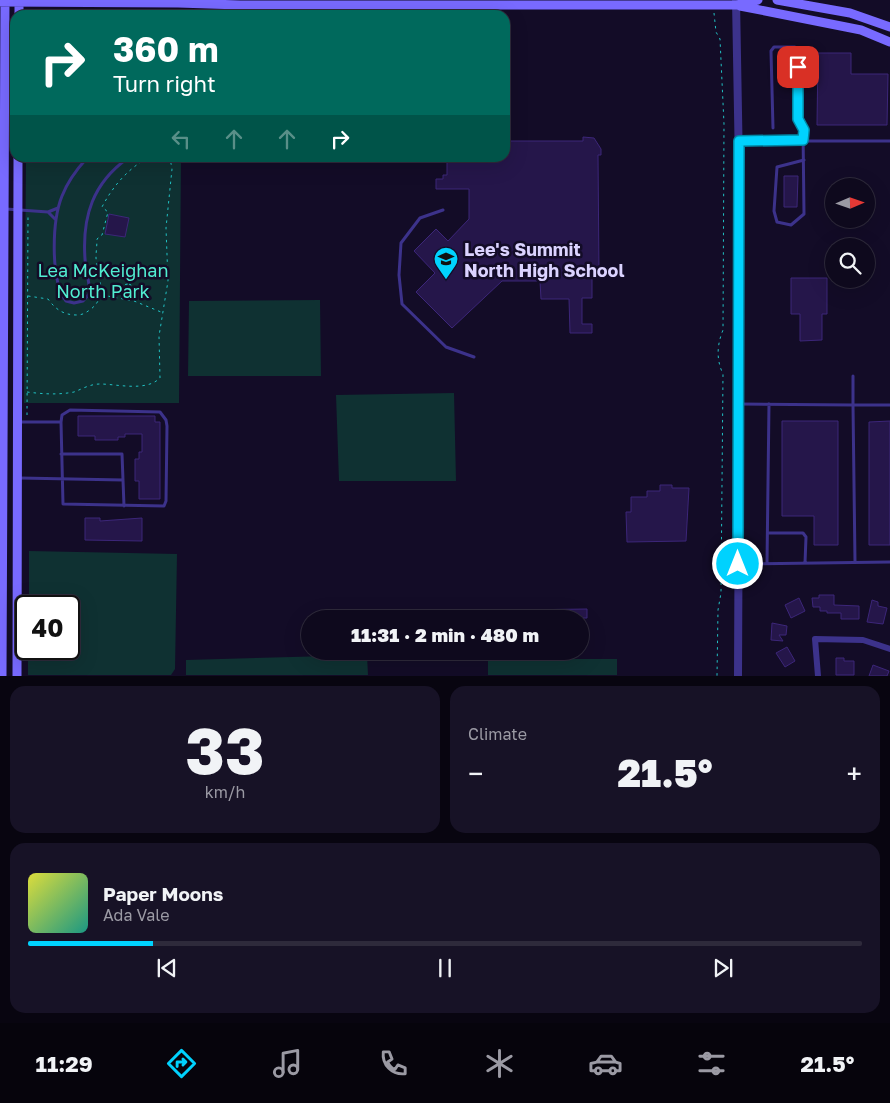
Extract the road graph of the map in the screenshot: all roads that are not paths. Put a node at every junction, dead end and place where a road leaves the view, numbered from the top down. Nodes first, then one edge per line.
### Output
1 (758, 0) edge
2 (777, 0) edge
3 (178, 1) edge
4 (3, 2) edge
5 (19, 2) edge
6 (737, 2) edge
7 (890, 27) edge
8 (890, 42) edge
9 (773, 128) dead end
10 (803, 140) junction
11 (739, 141) junction
12 (890, 141) edge
13 (804, 160) junction
14 (18, 162) edge
15 (84, 162) edge
16 (124, 162) edge
17 (18, 208) junction
18 (58, 208) junction
19 (1, 209) edge
20 (442, 210) dead end
21 (48, 212) junction
22 (55, 219) junction
23 (474, 358) dead end
24 (853, 376) dead end
25 (740, 404) junction
26 (769, 404) junction
27 (853, 404) junction
28 (890, 406) edge
29 (1, 422) edge
30 (16, 422) junction
31 (61, 422) junction
32 (61, 454) junction
33 (16, 478) junction
34 (61, 479) junction
35 (123, 480) junction
36 (124, 506) junction
37 (768, 533) junction
38 (855, 562) junction
39 (890, 562) edge
40 (767, 563) junction
41 (805, 563) junction
42 (738, 564) junction
43 (890, 649) edge
44 (2, 676) edge
45 (17, 676) edge
46 (738, 676) edge
47 (818, 676) edge

1 - 6 main road
2 - 7 main road
3 - 5 main road
3 - 6 main road
4 - 5 main road
4 - 19 main road
6 - 8 main road
6 - 11 street
9 - 10 lane
10 - 11 lane
10 - 12 lane
10 - 13 lane
11 - 25 street
13 - 13 lane
14 - 17 main road
15 - 18 lane
16 - 22 lane
17 - 19 lane
17 - 21 lane
17 - 30 main road
18 - 21 lane
18 - 22 lane
19 - 29 main road
20 - 23 lane
21 - 22 lane
24 - 27 lane
25 - 26 lane
25 - 42 street
26 - 27 lane
26 - 37 lane
27 - 28 lane
27 - 38 lane
29 - 30 street
29 - 44 main road
30 - 31 lane
30 - 33 main road
31 - 32 lane
31 - 36 lane
32 - 34 lane
32 - 35 lane
33 - 34 lane
33 - 45 main road
34 - 35 lane
34 - 36 lane
35 - 36 lane
37 - 40 lane
37 - 41 lane
38 - 39 lane
38 - 41 lane
40 - 41 lane
40 - 42 lane
42 - 46 street
43 - 47 street

